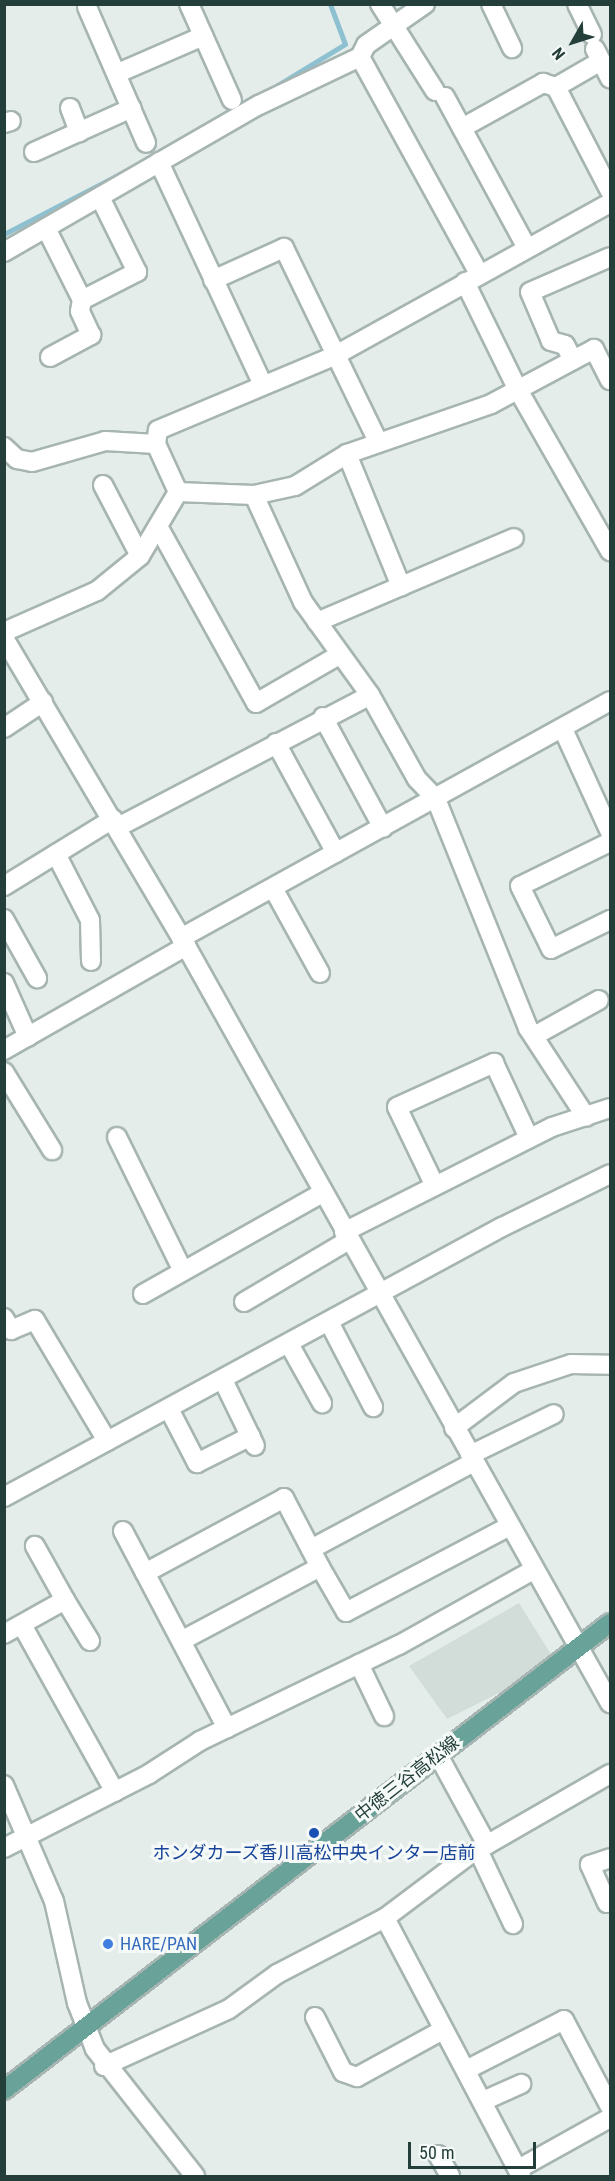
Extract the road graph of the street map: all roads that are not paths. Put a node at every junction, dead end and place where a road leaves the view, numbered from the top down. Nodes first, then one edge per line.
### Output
1 (189, 4) edge
2 (380, 4) edge
3 (425, 4) edge
4 (491, 4) edge
5 (577, 4) edge
6 (87, 7) dead end
7 (397, 24) junction
8 (203, 36) junction
9 (512, 48) dead end
10 (596, 48) junction
11 (360, 57) junction
12 (118, 73) junction
13 (610, 78) edge
14 (556, 87) junction
15 (232, 100) dead end
16 (69, 108) dead end
17 (132, 108) junction
18 (462, 128) junction
19 (79, 132) junction
20 (146, 143) dead end
21 (34, 152) dead end
22 (159, 162) junction
23 (610, 191) edge
24 (100, 197) junction
25 (610, 203) edge
26 (46, 228) junction
27 (526, 246) junction
28 (4, 252) edge
29 (610, 257) edge
30 (471, 277) junction
31 (213, 280) junction
32 (82, 300) junction
33 (602, 346) edge
34 (334, 356) junction
35 (50, 357) dead end
36 (573, 360) junction
37 (610, 380) edge
38 (262, 383) junction
39 (517, 388) junction
40 (378, 442) junction
41 (156, 444) junction
42 (4, 447) edge
43 (346, 454) junction
44 (104, 485) dead end
45 (178, 492) junction
46 (254, 495) junction
47 (159, 528) junction
48 (514, 538) dead end
49 (610, 551) edge
50 (140, 556) junction
51 (400, 586) junction
52 (317, 622) junction
53 (5, 637) edge
54 (339, 655) junction
55 (370, 694) junction
56 (610, 701) edge
57 (43, 702) junction
58 (323, 717) junction
59 (4, 728) edge
60 (563, 729) junction
61 (276, 743) junction
62 (436, 799) junction
63 (116, 823) junction
64 (383, 828) junction
65 (610, 832) edge
66 (610, 842) edge
67 (56, 854) junction
68 (336, 854) junction
69 (4, 886) edge
70 (273, 888) junction
71 (4, 919) edge
72 (610, 920) edge
73 (184, 942) junction
74 (91, 961) dead end
75 (320, 973) dead end
76 (37, 978) dead end
77 (4, 982) edge
78 (599, 1000) dead end
79 (534, 1036) junction
80 (28, 1037) junction
81 (4, 1050) edge
82 (4, 1072) edge
83 (610, 1108) edge
84 (586, 1118) junction
85 (117, 1137) dead end
86 (529, 1138) junction
87 (52, 1150) dead end
88 (610, 1174) edge
89 (434, 1184) junction
90 (322, 1193) junction
91 (346, 1236) junction
92 (183, 1272) junction
93 (376, 1290) junction
94 (143, 1294) dead end
95 (244, 1302) dead end
96 (4, 1318) edge
97 (328, 1322) junction
98 (290, 1344) junction
99 (610, 1365) edge
100 (223, 1380) junction
101 (322, 1403) dead end
102 (373, 1407) dead end
103 (168, 1409) junction
104 (554, 1414) dead end
105 (454, 1428) junction
106 (107, 1441) junction
107 (472, 1459) junction
108 (4, 1497) edge
109 (510, 1526) junction
110 (123, 1531) dead end
111 (35, 1546) dead end
112 (311, 1549) junction
113 (320, 1566) junction
114 (533, 1570) junction
115 (145, 1573) junction
116 (65, 1600) junction
117 (610, 1623) edge
118 (22, 1625) junction
119 (4, 1634) edge
120 (90, 1641) dead end
121 (181, 1641) junction
122 (577, 1649) junction
123 (359, 1665) junction
124 (610, 1702) edge
125 (384, 1716) dead end
126 (227, 1728) junction
127 (438, 1755) junction
128 (610, 1774) edge
129 (4, 1785) edge
130 (115, 1792) junction
131 (29, 1836) junction
132 (482, 1847) junction
133 (4, 1848) edge
134 (610, 1858) edge
135 (607, 1903) dead end
136 (385, 1918) junction
137 (513, 1924) dead end
138 (315, 2017) dead end
139 (86, 2025) junction
140 (443, 2030) junction
141 (104, 2066) junction
142 (466, 2070) junction
143 (521, 2084) dead end
144 (4, 2090) edge
145 (483, 2101) junction
146 (610, 2107) edge
147 (610, 2118) edge
148 (438, 2155) dead end
149 (521, 2172) edge
150 (195, 2176) edge
151 (450, 2176) edge

1 - 8 street
2 - 7 street
3 - 7 street
4 - 9 street
5 - 10 street
6 - 12 street
7 - 11 street
7 - 18 street
8 - 12 street
8 - 15 street
10 - 13 street
10 - 14 street
11 - 22 street
11 - 30 street
12 - 17 street
14 - 18 street
14 - 23 street
16 - 19 street
17 - 19 street
17 - 20 street
18 - 27 street
19 - 21 street
22 - 24 street
22 - 31 street
24 - 26 street
24 - 32 street
25 - 27 street
26 - 28 street
26 - 32 street
27 - 30 street
29 - 36 street
30 - 34 street
30 - 39 street
31 - 34 street
31 - 38 street
32 - 35 street
33 - 36 street
33 - 37 street
34 - 38 street
34 - 40 street
36 - 39 street
38 - 41 street
39 - 40 street
39 - 49 street
40 - 43 street
41 - 42 street
41 - 45 street
43 - 46 street
43 - 51 street
44 - 50 street
45 - 46 street
45 - 47 street
46 - 52 street
47 - 50 street
47 - 54 street
48 - 51 street
50 - 53 street
51 - 52 street
52 - 54 street
53 - 57 street
54 - 55 street
55 - 58 street
55 - 62 street
56 - 60 street
57 - 59 street
57 - 63 street
58 - 61 street
58 - 64 street
60 - 62 street
60 - 65 street
61 - 63 street
61 - 68 street
62 - 64 street
62 - 79 street
63 - 67 street
63 - 73 street
64 - 68 street
66 - 72 street
67 - 69 street
67 - 74 street
68 - 70 street
70 - 73 street
70 - 75 street
71 - 76 street
73 - 80 street
73 - 90 street
77 - 80 street
78 - 79 street
79 - 84 street
80 - 81 street
82 - 87 street
83 - 84 street
84 - 86 street
85 - 92 street
86 - 89 street
86 - 89 street
88 - 93 street
89 - 91 street
90 - 91 street
90 - 92 street
91 - 93 street
91 - 95 street
92 - 94 street
93 - 97 street
93 - 105 street
96 - 106 street
97 - 98 street
97 - 102 street
98 - 100 street
98 - 101 street
99 - 105 street
100 - 103 street
100 - 103 street
103 - 106 street
104 - 107 street
105 - 107 street
106 - 108 street
107 - 109 street
107 - 112 street
109 - 113 street
109 - 114 street
110 - 115 street
111 - 116 street
112 - 113 street
112 - 115 street
113 - 121 street
114 - 122 street
114 - 123 street
115 - 121 street
116 - 118 street
116 - 120 street
117 - 122 main road, 中徳三谷高松線
118 - 119 street
118 - 130 street
121 - 126 street
122 - 124 street
122 - 127 main road, 中徳三谷高松線
123 - 125 street
123 - 126 street
126 - 130 street
127 - 132 street
127 - 139 main road, 中徳三谷高松線
128 - 132 street
129 - 131 street
130 - 131 street
131 - 133 street
131 - 139 street
132 - 136 street
132 - 137 street
134 - 135 street
136 - 140 street
136 - 141 street
138 - 140 street
139 - 141 street
139 - 144 main road, 中徳三谷高松線
140 - 142 street
141 - 150 street
142 - 145 street
142 - 146 street
143 - 145 street
145 - 149 street
147 - 149 street
148 - 151 street

